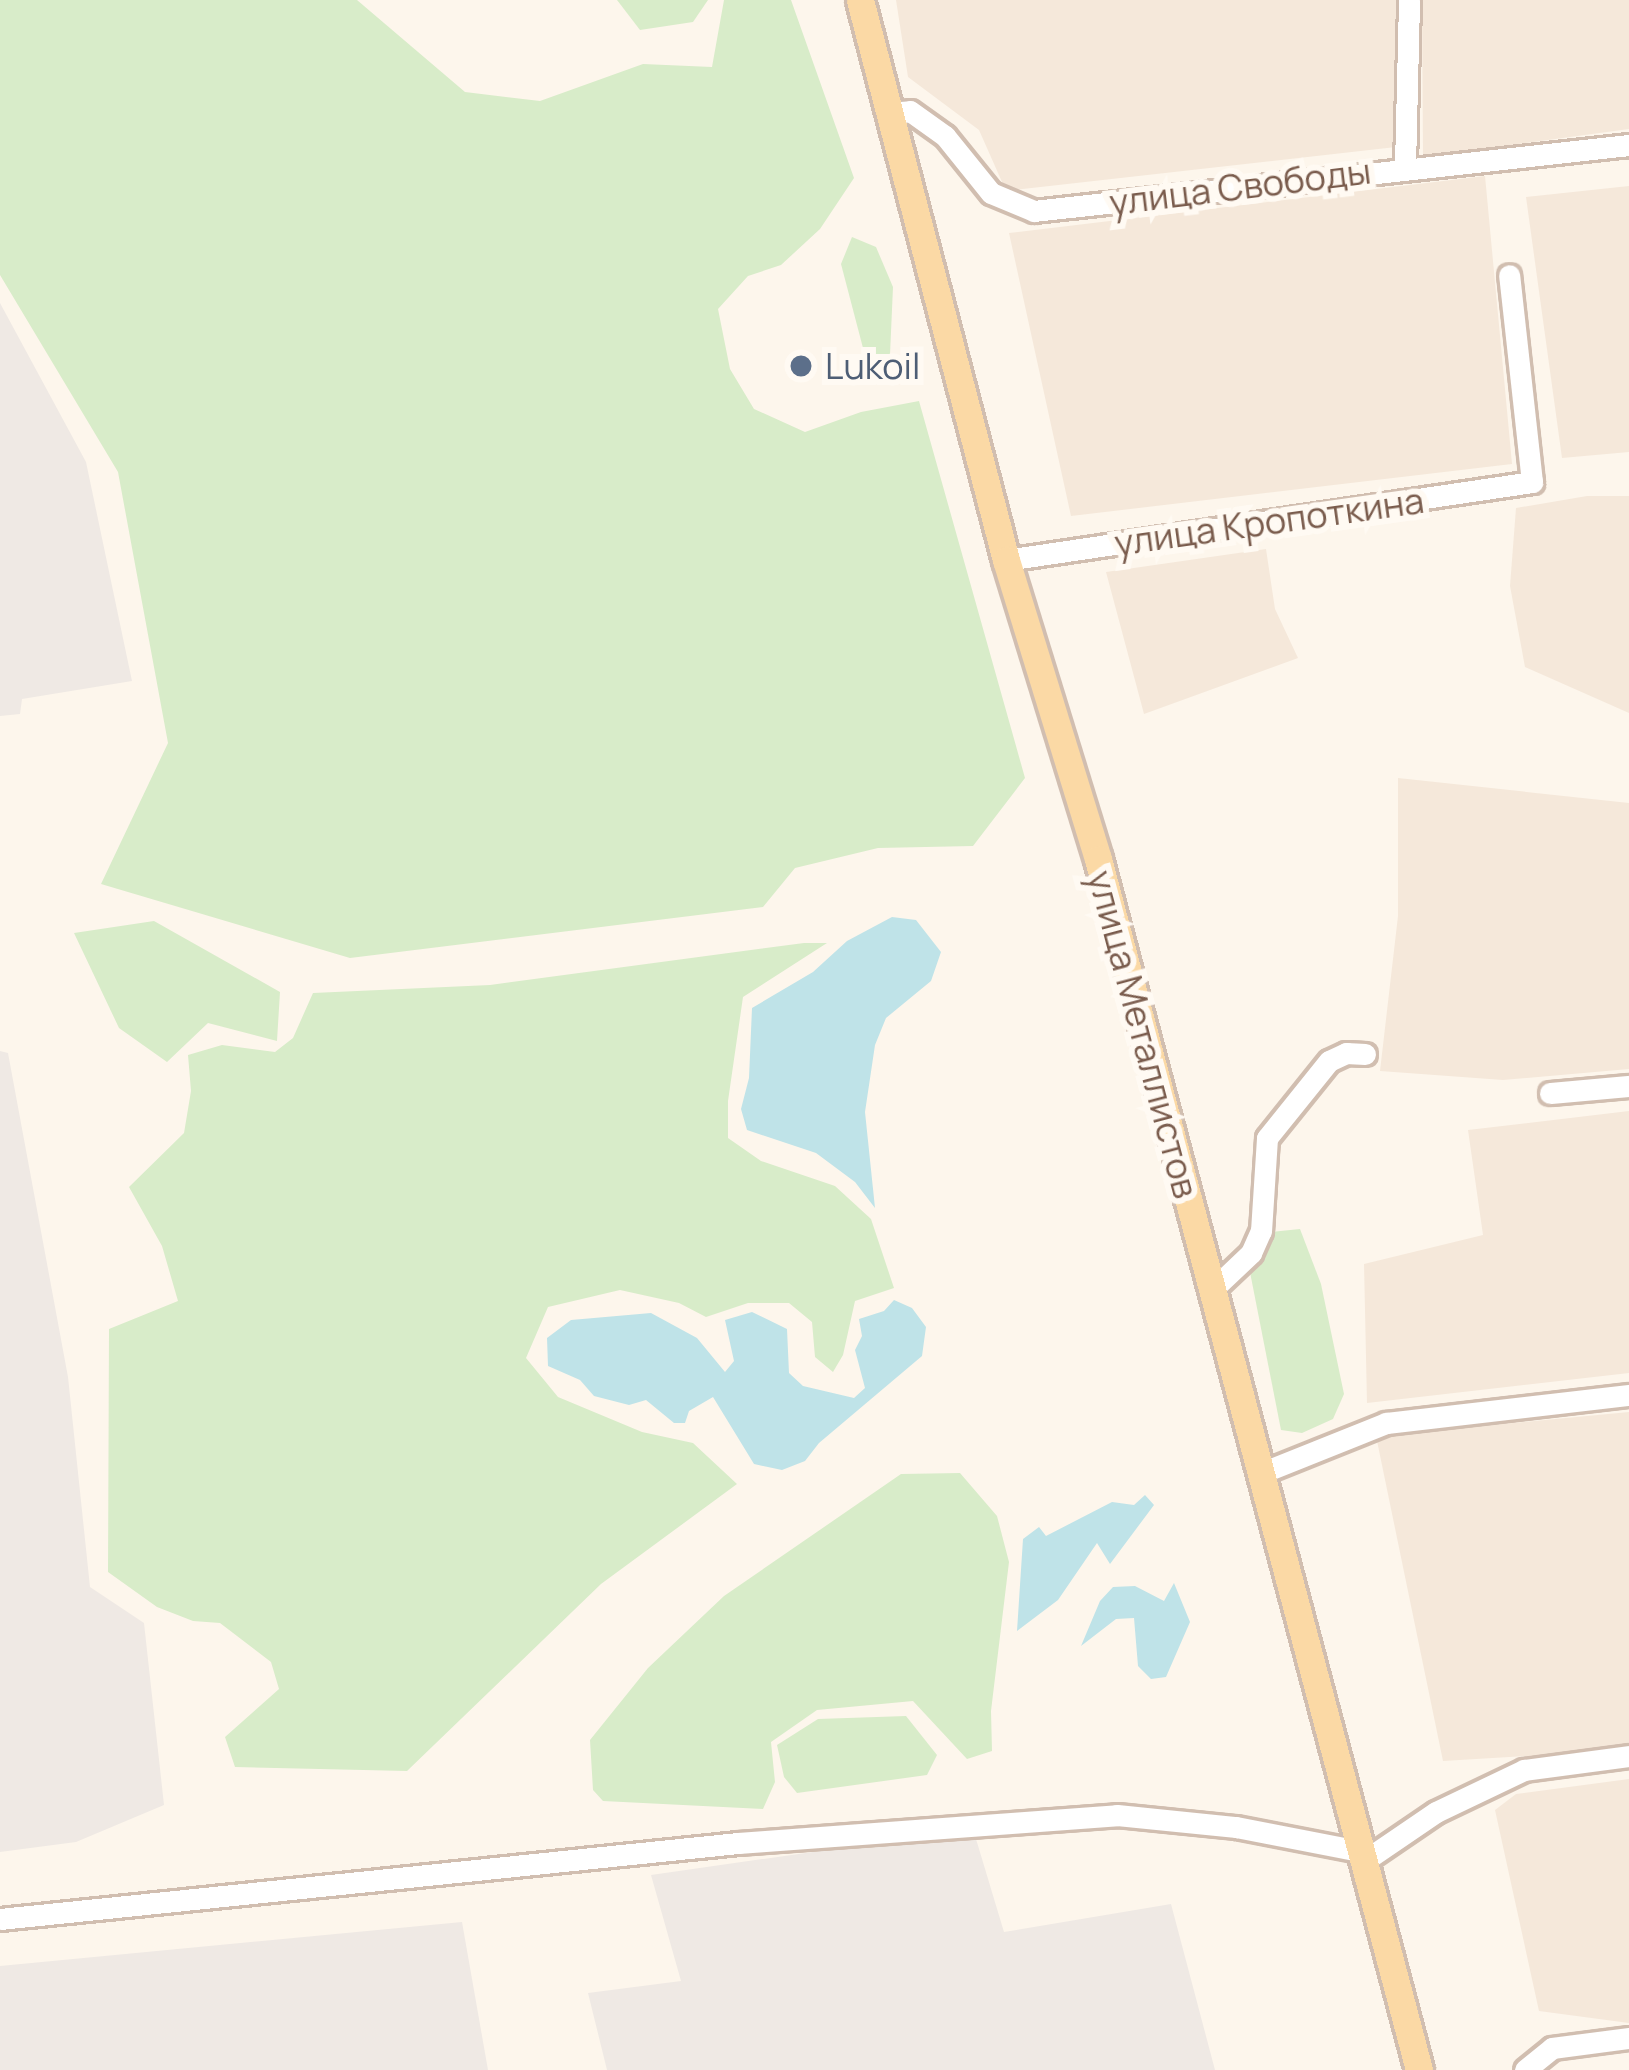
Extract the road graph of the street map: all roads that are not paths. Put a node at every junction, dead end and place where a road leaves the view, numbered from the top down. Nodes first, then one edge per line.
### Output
1 (860, 0) edge
2 (1408, 0) edge
3 (889, 113) junction
4 (1629, 145) edge
5 (1405, 166) junction
6 (1509, 275) dead end
7 (1006, 560) junction
8 (1365, 1054) dead end
9 (1629, 1086) edge
10 (1550, 1093) dead end
11 (1212, 1290) junction
12 (1629, 1395) edge
13 (1261, 1472) junction
14 (1629, 1756) edge
15 (1366, 1855) junction
16 (0, 1919) edge
17 (1629, 2038) edge
18 (1419, 2070) edge
19 (1525, 2070) edge

1 - 3 main road, улица Металлистов
2 - 5 street
3 - 5 street, улица Свободы
3 - 7 main road, улица Металлистов
4 - 5 street, улица Свободы
6 - 7 street, улица Кропоткина
7 - 11 main road, улица Металлистов
8 - 11 street
9 - 10 street
11 - 13 main road, улица Металлистов
12 - 13 street
13 - 15 main road, улица Металлистов
14 - 15 street
15 - 16 street
15 - 18 main road, улица Металлистов
17 - 19 street

